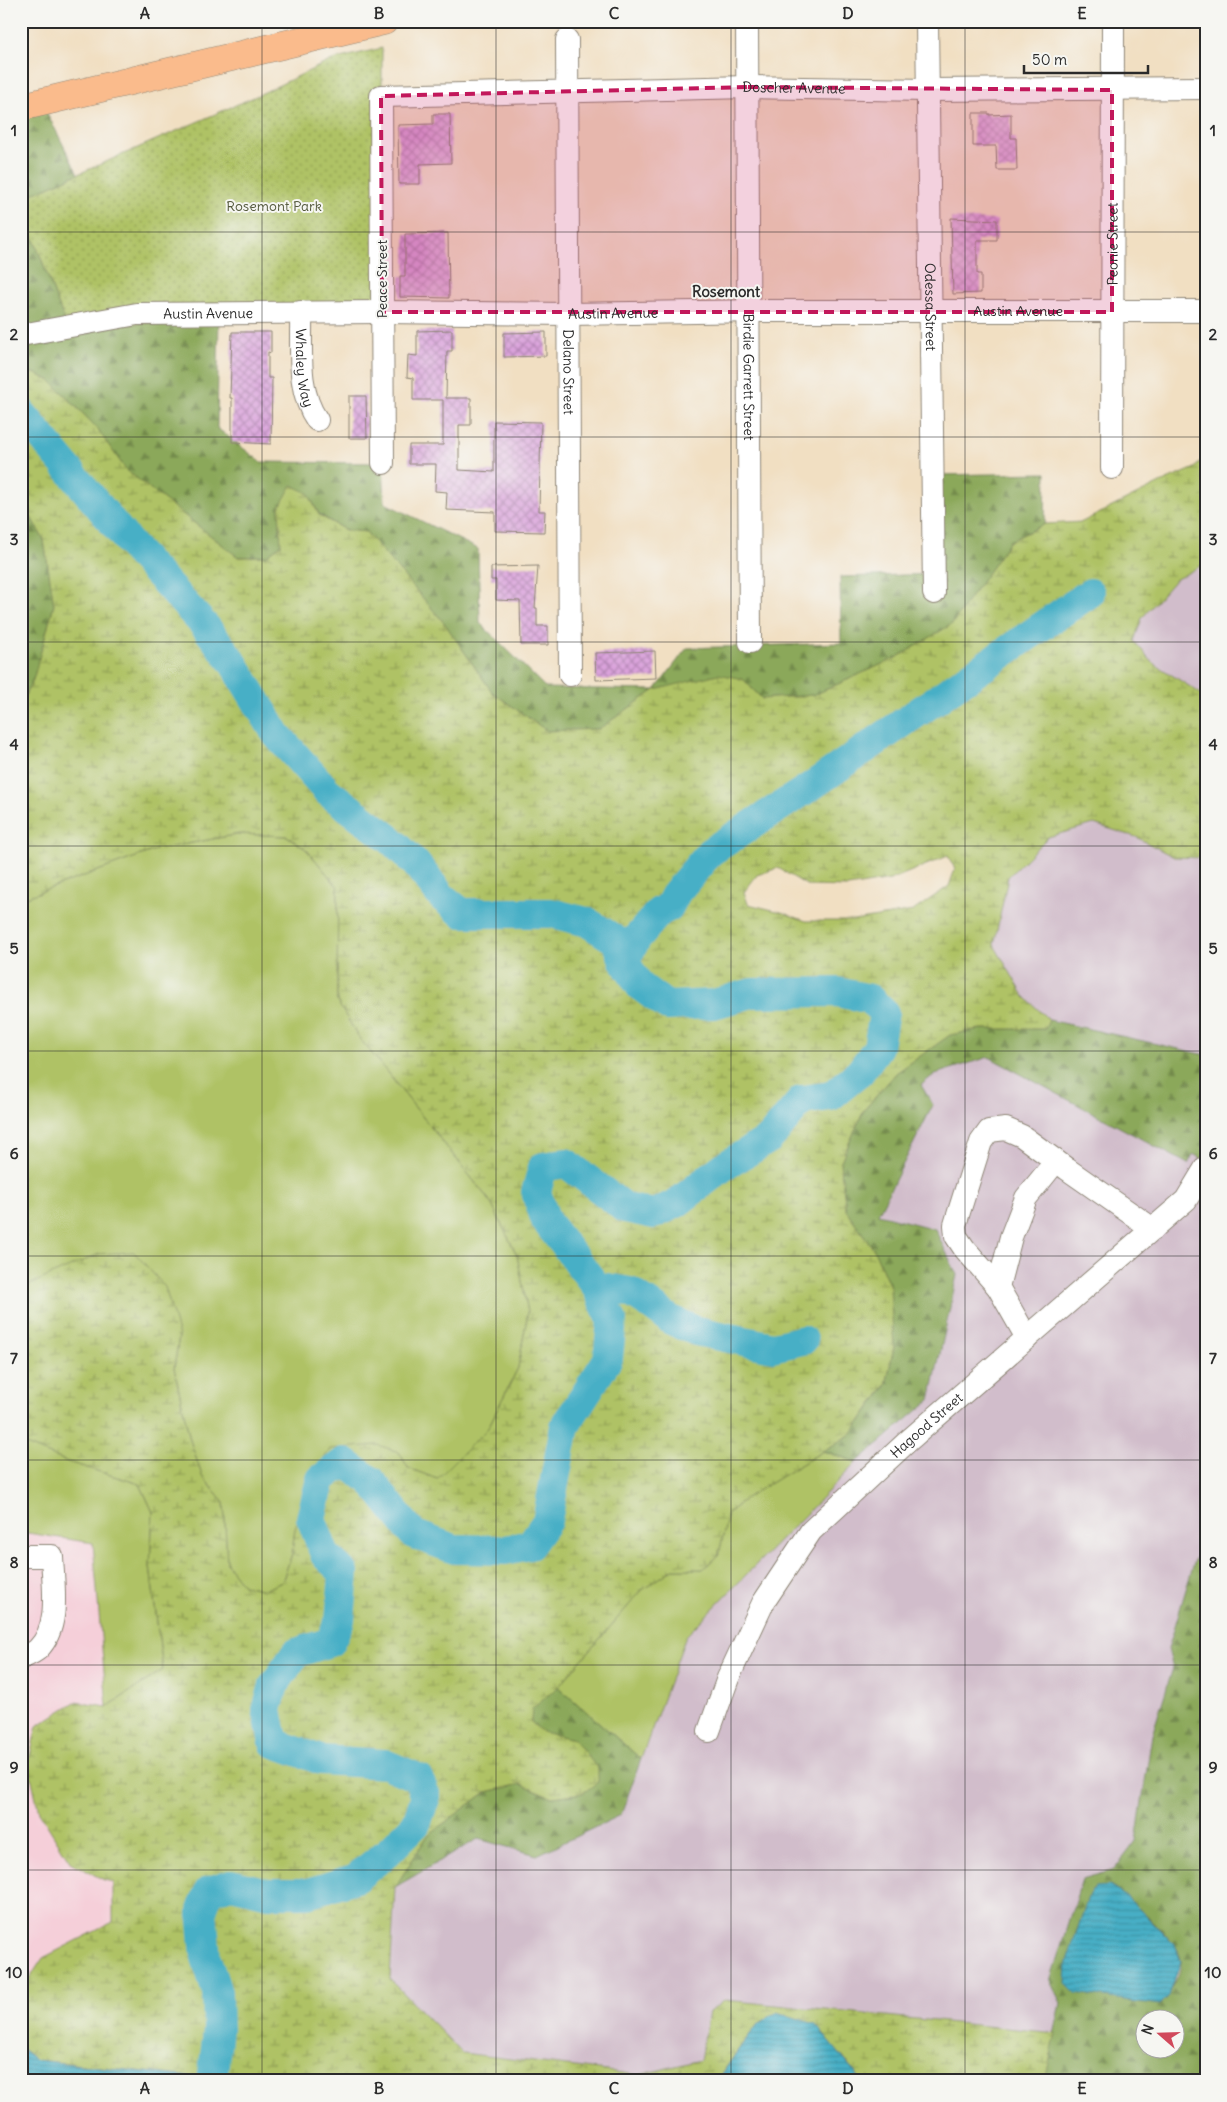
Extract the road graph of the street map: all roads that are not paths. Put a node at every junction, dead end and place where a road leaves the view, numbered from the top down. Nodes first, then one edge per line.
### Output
1 (384, 21) edge
2 (927, 21) edge
3 (1113, 21) edge
4 (748, 22) dead end
5 (567, 40) dead end
6 (748, 87) junction
7 (1206, 88) edge
8 (567, 90) junction
9 (928, 90) junction
10 (1112, 90) junction
11 (381, 96) joint
12 (32, 105) edge
13 (931, 311) junction
14 (1206, 311) edge
15 (301, 312) junction
16 (382, 312) junction
17 (749, 312) junction
18 (1112, 312) junction
19 (568, 314) junction
20 (21, 335) edge
21 (317, 420) dead end
22 (383, 462) dead end
23 (1112, 468) dead end
24 (934, 593) dead end
25 (750, 642) dead end
26 (570, 675) dead end
27 (1056, 1161) junction
28 (1206, 1167) edge
29 (1152, 1229) junction
30 (998, 1287) junction
31 (1027, 1338) junction
32 (21, 1556) edge
33 (21, 1658) edge
34 (709, 1731) dead end

1 - 12 highway
2 - 9 street, Odessa Street
3 - 10 street, Peonie Street
4 - 6 street, Birdie Garrett Street
5 - 8 street, Delano Street
6 - 8 street, Doscher Avenue
6 - 9 street, Doscher Avenue
6 - 17 street, Birdie Garrett Street
7 - 10 street, Doscher Avenue
8 - 11 street, Doscher Avenue
8 - 19 street, Delano Street
9 - 10 street, Doscher Avenue
9 - 13 street, Odessa Street
10 - 18 street, Peonie Street
11 - 16 street, Peace Street
13 - 17 street, Austin Avenue
13 - 18 street, Austin Avenue
13 - 24 street, Odessa Street
14 - 18 street, Austin Avenue
15 - 16 street, Austin Avenue
15 - 20 street, Austin Avenue
15 - 21 street, Whaley Way
16 - 19 street, Austin Avenue
16 - 22 street, Peace Street
17 - 19 street, Austin Avenue
17 - 25 street, Birdie Garrett Street
18 - 23 street, Peonie Street
19 - 26 street, Delano Street
27 - 29 street
27 - 30 street
27 - 30 street
28 - 29 street, Hagood Street
29 - 31 street, Hagood Street
30 - 31 street
31 - 34 street, Hagood Street
32 - 33 street

